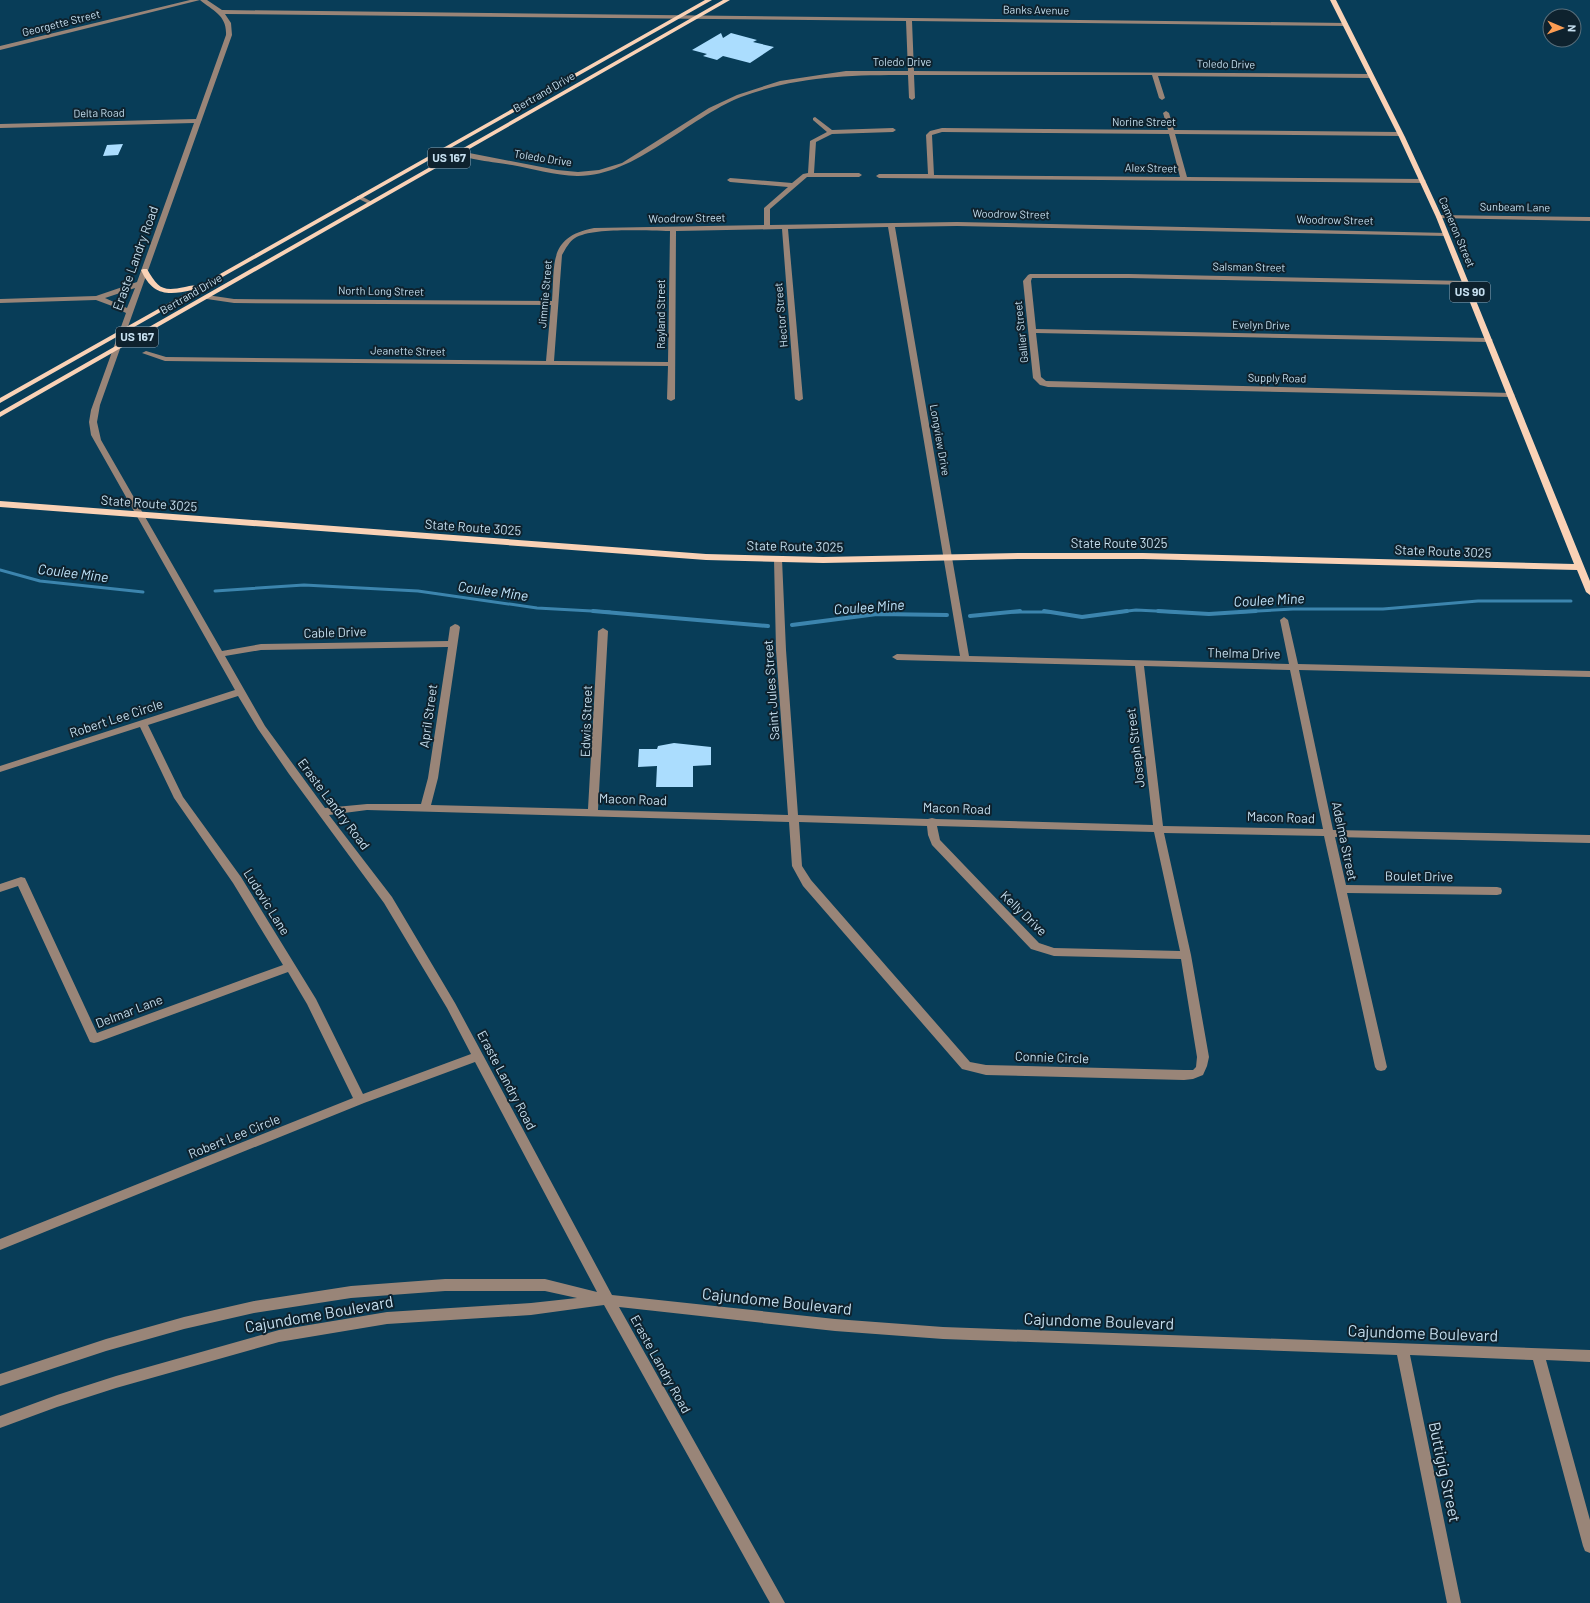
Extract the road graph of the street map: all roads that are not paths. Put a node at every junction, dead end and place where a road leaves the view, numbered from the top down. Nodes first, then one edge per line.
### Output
1 (197, 0) edge
2 (203, 0) edge
3 (709, 0) edge
4 (728, 0) edge
5 (1333, 0) edge
6 (222, 12) junction
7 (679, 17) junction
8 (696, 17) junction
9 (909, 19) junction
10 (1345, 24) junction
11 (0, 48) edge
12 (911, 72) junction
13 (1155, 74) junction
14 (1371, 76) junction
15 (912, 98) dead end
16 (1162, 98) dead end
17 (1166, 113) dead end
18 (815, 119) dead end
19 (199, 121) junction
20 (0, 126) edge
21 (893, 130) dead end
22 (831, 132) junction
23 (1173, 132) junction
24 (1400, 134) junction
25 (459, 153) junction
26 (811, 175) junction
27 (859, 175) dead end
28 (879, 176) dead end
29 (931, 176) junction
30 (1184, 179) junction
31 (730, 180) dead end
32 (1423, 181) junction
33 (792, 185) junction
34 (359, 197) junction
35 (371, 203) junction
36 (1439, 217) junction
37 (1590, 219) edge
38 (891, 226) junction
39 (767, 228) junction
40 (784, 228) junction
41 (672, 229) junction
42 (577, 234) joint
43 (1446, 234) junction
44 (145, 270) junction
45 (1030, 276) joint
46 (207, 283) junction
47 (1466, 283) junction
48 (140, 284) junction
49 (207, 297) junction
50 (96, 298) junction
51 (0, 301) edge
52 (554, 303) junction
53 (130, 312) junction
54 (1032, 331) junction
55 (123, 332) junction
56 (1489, 340) junction
57 (117, 348) junction
58 (146, 353) dead end
59 (550, 363) junction
60 (671, 364) junction
61 (1043, 383) joint
62 (1511, 394) junction
63 (671, 399) dead end
64 (799, 399) dead end
65 (0, 401) edge
66 (0, 415) edge
67 (0, 504) edge
68 (139, 515) junction
69 (949, 558) junction
70 (778, 560) junction
71 (1580, 567) junction
72 (1590, 592) edge
73 (1284, 620) dead end
74 (455, 628) dead end
75 (603, 631) dead end
76 (452, 644) junction
77 (219, 654) junction
78 (897, 657) dead end
79 (965, 659) junction
80 (1138, 663) junction
81 (1294, 667) junction
82 (1590, 674) edge
83 (240, 692) junction
84 (143, 724) junction
85 (0, 769) edge
86 (425, 808) junction
87 (323, 812) junction
88 (593, 812) junction
89 (793, 818) junction
90 (932, 821) junction
91 (1158, 829) junction
92 (1329, 832) junction
93 (1590, 839) edge
94 (0, 888) edge
95 (1341, 889) junction
96 (1497, 892) dead end
97 (1186, 955) junction
98 (291, 966) junction
99 (479, 1056) junction
100 (1381, 1067) dead end
101 (360, 1100) junction
102 (0, 1245) edge
103 (608, 1300) junction
104 (1402, 1349) junction
105 (1538, 1354) junction
106 (1590, 1356) edge
107 (0, 1380) edge
108 (0, 1422) edge
109 (1590, 1546) edge
110 (778, 1603) edge
111 (1454, 1603) edge

1 - 11 street, Georgette Street
2 - 6 street
3 - 7 main road, Bertrand Drive / US 167
4 - 8 main road, Bertrand Drive / US 167
5 - 10 main road, Cameron Street / US 90
6 - 7 street, Banks Avenue
6 - 19 street, Eraste Landry Road
7 - 8 street, Banks Avenue
7 - 34 main road, Bertrand Drive / US 167
8 - 9 street, Banks Avenue
8 - 25 main road, Bertrand Drive / US 167
9 - 10 street, Banks Avenue
9 - 12 street
10 - 14 main road, Cameron Street / US 90
12 - 13 street, Toledo Drive
12 - 15 street
12 - 25 street, Toledo Drive
13 - 14 street, Toledo Drive
13 - 16 street
14 - 24 main road, Cameron Street / US 90
17 - 23 street
18 - 22 street
19 - 20 street, Delta Road
19 - 44 street, Eraste Landry Road
21 - 22 street
22 - 26 street
23 - 24 street, Norine Street
23 - 29 street, Norine Street
23 - 30 street
24 - 32 main road, Cameron Street / US 90
25 - 35 main road, Bertrand Drive / US 167
26 - 27 street
26 - 33 street
28 - 29 street, Alex Street
29 - 30 street, Alex Street
30 - 32 street, Alex Street
31 - 33 street
32 - 36 main road, Cameron Street / US 90
33 - 39 street
34 - 35 street
34 - 46 main road, Bertrand Drive / US 167
35 - 49 main road, Bertrand Drive / US 167
36 - 37 street, Sunbeam Lane
36 - 43 main road, Cameron Street / US 90
38 - 40 street, Woodrow Street
38 - 43 street, Woodrow Street
38 - 69 street, Longview Drive
39 - 40 street, Woodrow Street
39 - 41 street, Woodrow Street
40 - 64 street, Hector Street
41 - 42 street, Woodrow Street
41 - 60 street, Rayland Street
42 - 52 street, Jimmie Street
43 - 47 main road, Cameron Street / US 90
44 - 46 main road
44 - 48 street, Eraste Landry Road
45 - 47 street, Salsman Street
45 - 54 street, Gallier Street
46 - 55 main road, Bertrand Drive / US 167
47 - 56 main road, Cameron Street / US 90
48 - 50 street
48 - 53 street, Eraste Landry Road
49 - 52 street, North Long Street
49 - 57 main road, Bertrand Drive / US 167
50 - 51 street
50 - 53 street
52 - 59 street, Jimmie Street
53 - 55 street, Eraste Landry Road
54 - 56 street, Evelyn Drive
54 - 61 street, Gallier Street
55 - 57 street, Eraste Landry Road
55 - 65 main road, Bertrand Drive / US 167
56 - 62 main road, Cameron Street / US 90
57 - 66 main road, Bertrand Drive / US 167
57 - 68 street, Eraste Landry Road
58 - 59 street, Jeanette Street
59 - 60 street, Jeanette Street
60 - 63 street, Rayland Street
61 - 62 street, Supply Road
62 - 71 main road, Cameron Street / US 90
67 - 68 main road, State Route 3025
68 - 70 main road, State Route 3025
68 - 77 street, Eraste Landry Road
69 - 70 main road, State Route 3025
69 - 71 main road, State Route 3025
69 - 79 street, Longview Drive
70 - 89 street, Saint Jules Street
71 - 72 main road, Cameron Street / US 90
73 - 81 street, Adelma Street
74 - 76 street, April Street
75 - 88 street, Edwis Street
76 - 77 street, Cable Drive
76 - 86 street, April Street
77 - 83 street, Eraste Landry Road
78 - 79 street, Thelma Drive
79 - 80 street, Thelma Drive
80 - 81 street, Thelma Drive
80 - 91 street, Joseph Street
81 - 82 street, Thelma Drive
81 - 92 street, Adelma Street
83 - 84 street, Robert Lee Circle
83 - 87 street, Eraste Landry Road
84 - 85 street, Robert Lee Circle
84 - 98 street, Ludovic Lane
86 - 87 street, Macon Road
86 - 88 street, Macon Road
87 - 99 street, Eraste Landry Road
88 - 89 street, Macon Road
89 - 90 street, Macon Road
89 - 97 street, Connie Circle
90 - 91 street, Macon Road
90 - 97 street, Kelly Drive
91 - 92 street, Macon Road
91 - 97 street, Connie Circle
92 - 93 street, Macon Road
92 - 95 street, Adelma Street
94 - 98 street, Delmar Lane
95 - 96 street, Boulet Drive
95 - 100 street, Adelma Street
98 - 101 street, Ludovic Lane
99 - 101 street, Robert Lee Circle
99 - 103 street, Eraste Landry Road
101 - 102 street, Robert Lee Circle
103 - 104 street, Cajundome Boulevard
103 - 107 street, Cajundome Boulevard
103 - 108 street, Cajundome Boulevard
103 - 110 street, Eraste Landry Road
104 - 105 street, Cajundome Boulevard
104 - 111 street, Buttigig Street
105 - 106 street, Cajundome Boulevard
105 - 109 street

